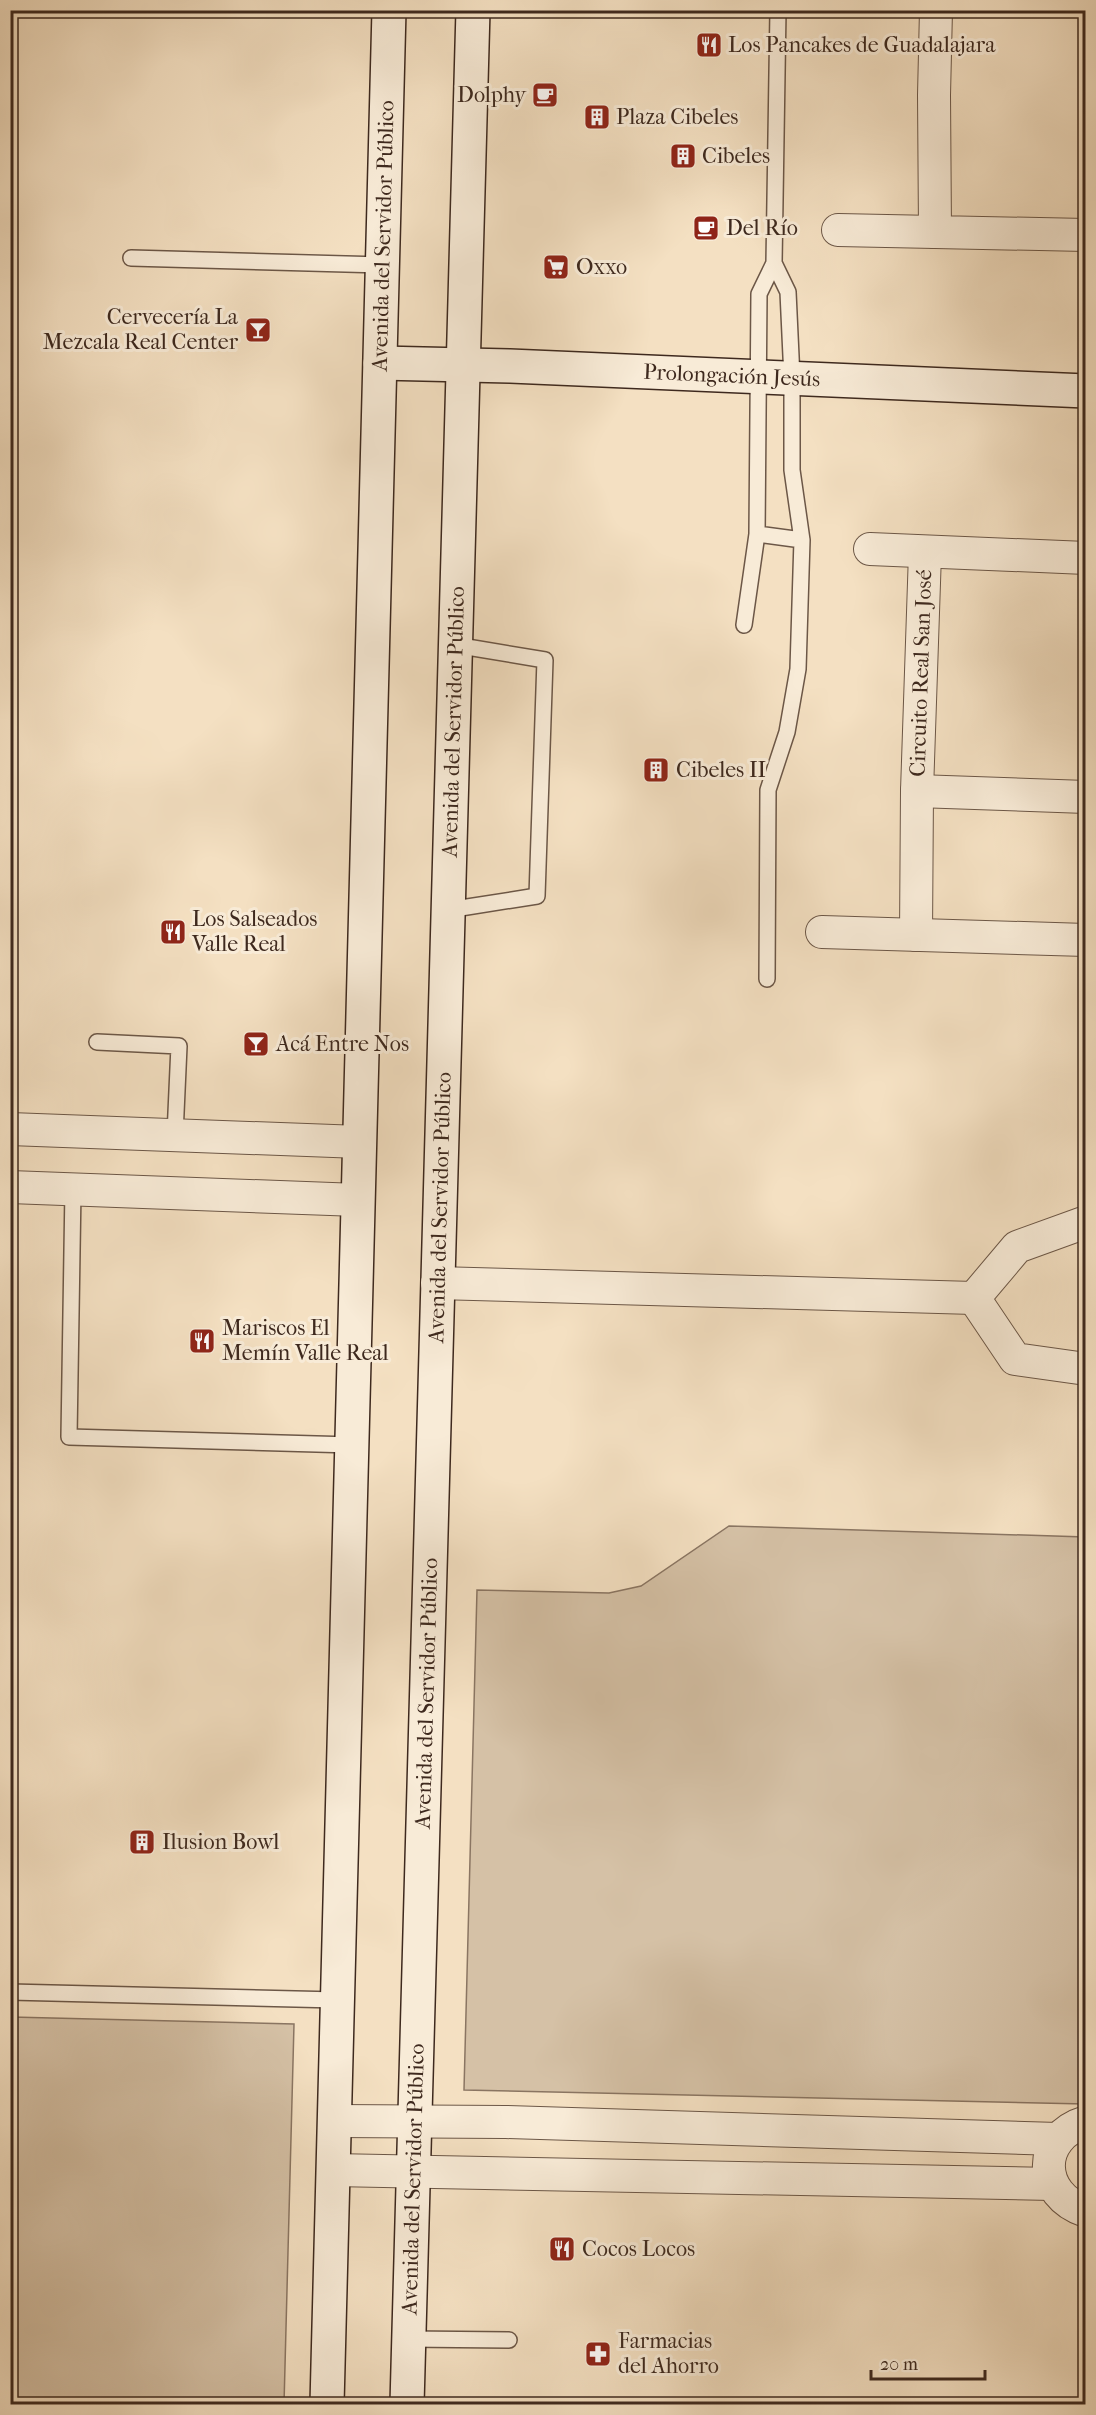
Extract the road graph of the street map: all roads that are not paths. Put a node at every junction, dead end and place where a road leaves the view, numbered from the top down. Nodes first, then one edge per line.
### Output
1 (389, 10) edge
2 (473, 10) edge
3 (778, 10) edge
4 (936, 10) edge
5 (838, 230) dead end
6 (935, 232) junction
7 (1086, 235) edge
8 (131, 258) dead end
9 (774, 263) junction
10 (382, 265) junction
11 (380, 363) junction
12 (462, 365) junction
13 (757, 376) junction
14 (792, 378) junction
15 (1086, 391) edge
16 (757, 534) junction
17 (802, 540) junction
18 (870, 549) dead end
19 (925, 553) junction
20 (1086, 558) edge
21 (744, 625) dead end
22 (455, 645) junction
23 (917, 791) junction
24 (1086, 797) edge
25 (448, 910) junction
26 (822, 932) dead end
27 (916, 935) junction
28 (1086, 940) edge
29 (766, 979) dead end
30 (97, 1042) dead end
31 (10, 1129) edge
32 (175, 1135) junction
33 (360, 1142) junction
34 (10, 1186) edge
35 (73, 1189) junction
36 (358, 1200) junction
37 (1086, 1222) edge
38 (438, 1283) junction
39 (974, 1298) junction
40 (1086, 1369) edge
41 (352, 1445) junction
42 (10, 1992) edge
43 (338, 2000) junction
44 (334, 2121) junction
45 (414, 2122) junction
46 (1086, 2122) edge
47 (1058, 2139) junction
48 (333, 2170) junction
49 (413, 2171) junction
50 (1052, 2184) junction
51 (1086, 2211) edge
52 (408, 2339) junction
53 (509, 2340) dead end
54 (327, 2404) edge
55 (406, 2404) edge

1 - 10 street, Avenida del Servidor Público
2 - 12 street, Avenida del Servidor Público
3 - 9 lane
4 - 6 street
5 - 6 street
6 - 7 street
8 - 10 lane
9 - 13 lane
9 - 14 lane
10 - 11 street, Avenida del Servidor Público
11 - 12 street, Prolongación Jesús
11 - 33 street, Avenida del Servidor Público
12 - 13 street, Prolongación Jesús
12 - 22 street, Avenida del Servidor Público
13 - 14 street, Prolongación Jesús
13 - 16 lane
14 - 15 street, Prolongación Jesús
14 - 17 lane
16 - 17 lane
16 - 21 lane
17 - 29 lane
18 - 19 street, Circuito Real San José
19 - 20 street, Circuito Real San José
19 - 23 street, Circuito Real San José
22 - 25 street, Avenida del Servidor Público
22 - 25 lane
23 - 24 street, Circuito Real San José
23 - 27 street, Circuito Real San José
25 - 38 street, Avenida del Servidor Público
26 - 27 street
27 - 28 street
30 - 32 lane
31 - 32 street
32 - 33 street
33 - 36 street, Avenida del Servidor Público
34 - 35 street
35 - 36 street
35 - 41 lane
36 - 41 street, Avenida del Servidor Público
37 - 39 street
38 - 39 street
38 - 45 street, Avenida del Servidor Público
39 - 40 street
41 - 43 street, Avenida del Servidor Público
42 - 43 lane
43 - 44 street, Avenida del Servidor Público
44 - 45 street
44 - 48 street, Avenida del Servidor Público
45 - 47 street
45 - 49 street, Avenida del Servidor Público
46 - 47 street
47 - 50 street
48 - 49 street
48 - 54 street, Avenida del Servidor Público
49 - 50 street
49 - 52 street, Avenida del Servidor Público
50 - 51 street
52 - 53 lane
52 - 55 street, Avenida del Servidor Público

